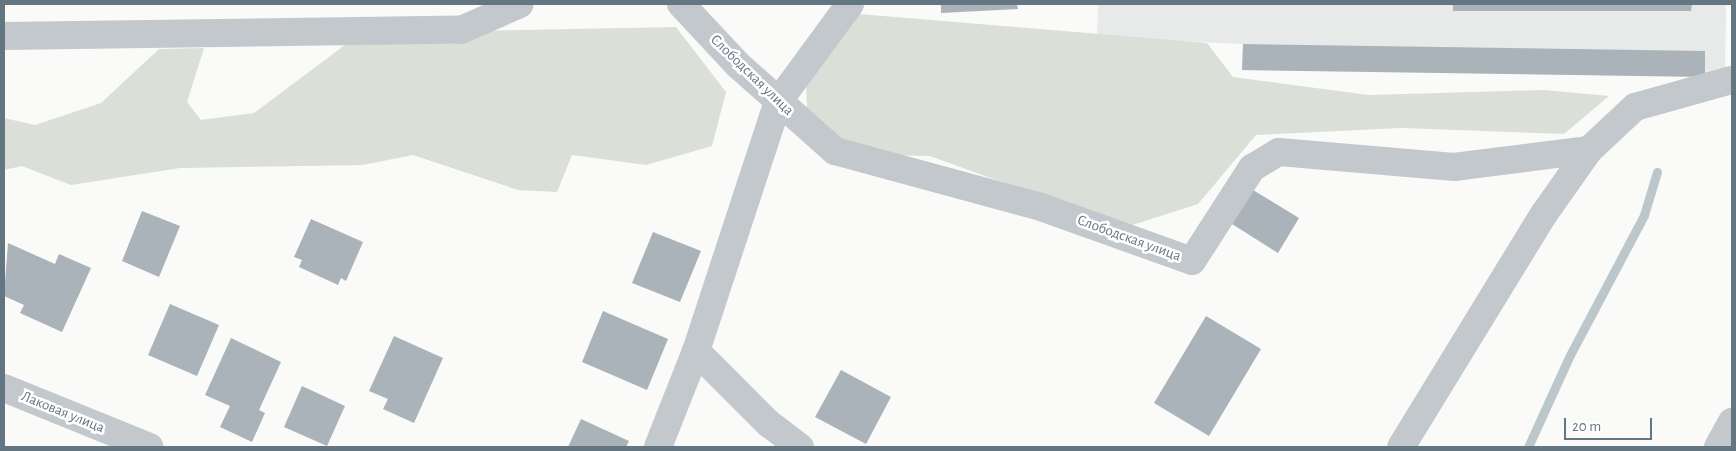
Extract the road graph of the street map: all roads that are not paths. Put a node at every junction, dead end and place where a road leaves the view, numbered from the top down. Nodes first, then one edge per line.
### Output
1 (520, 4) edge
2 (681, 4) edge
3 (850, 4) edge
4 (4, 36) edge
5 (1732, 80) edge
6 (778, 102) junction
7 (1589, 150) junction
8 (696, 351) junction
9 (4, 388) edge
10 (1732, 422) edge
11 (149, 447) edge
12 (658, 447) edge
13 (800, 447) edge
14 (1401, 447) edge
15 (1718, 447) edge

1 - 4 street
2 - 6 street, Слободская улица
3 - 6 street
5 - 7 street
6 - 7 street, Слободская улица
6 - 8 street
7 - 14 street
8 - 12 street
8 - 13 street
9 - 11 street, Лаковая улица
10 - 15 street

